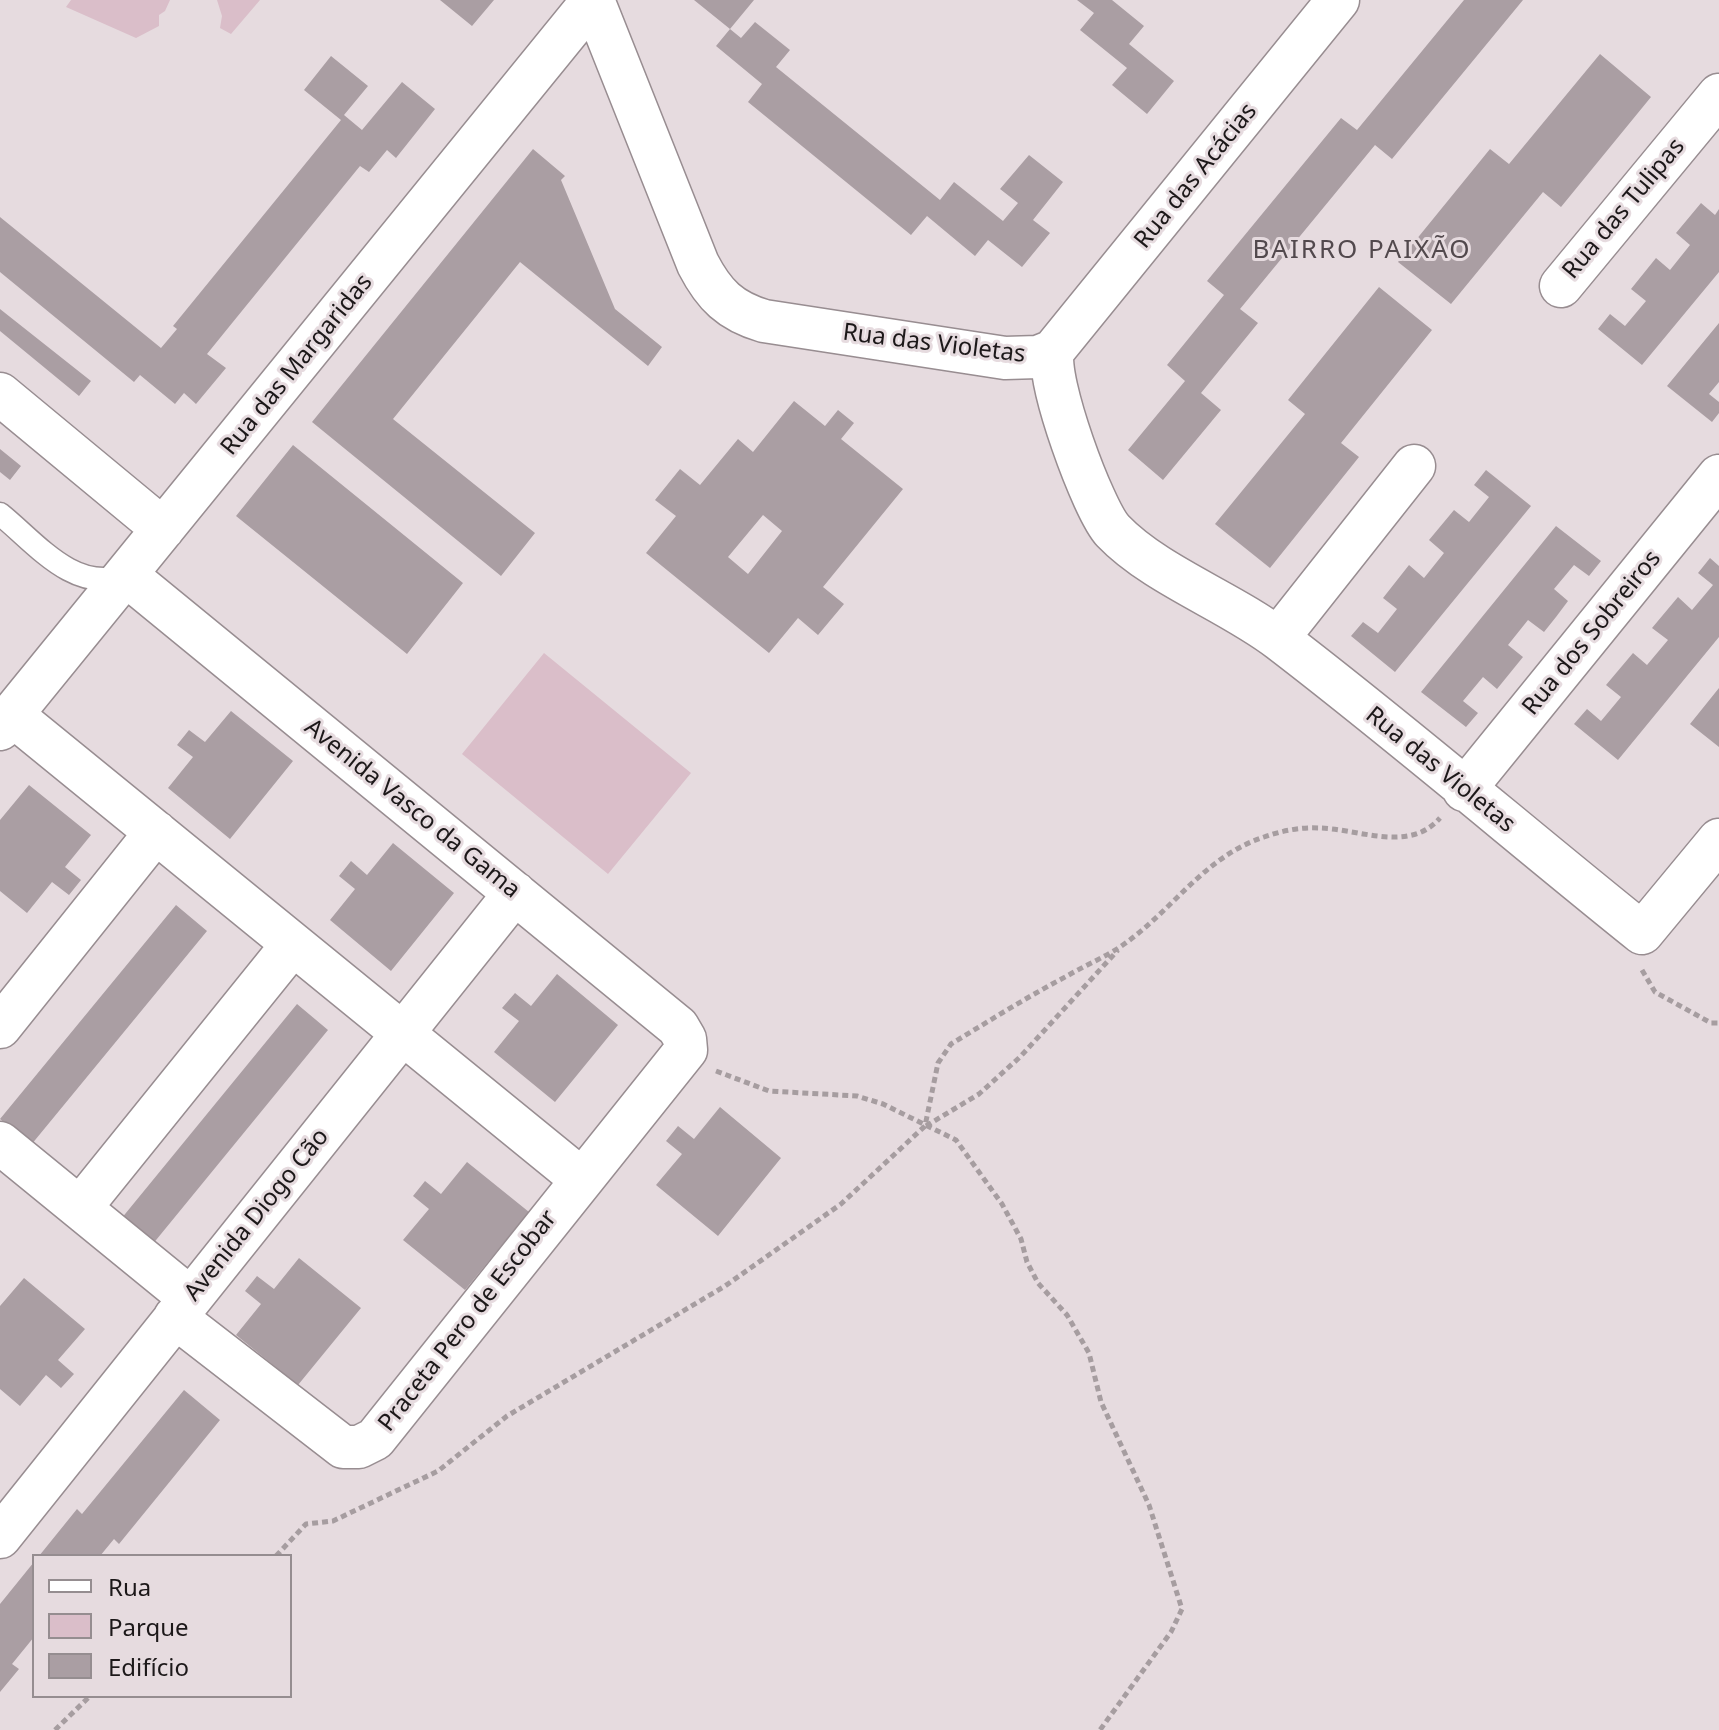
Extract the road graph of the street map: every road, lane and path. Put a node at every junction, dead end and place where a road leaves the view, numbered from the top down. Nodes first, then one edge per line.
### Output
1 (593, 0) edge
2 (1338, 0) edge
3 (1719, 95) edge
4 (1561, 286) dead end
5 (1053, 351) junction
6 (0, 394) edge
7 (1414, 466) dead end
8 (1719, 476) edge
9 (0, 514) edge
10 (163, 529) junction
11 (126, 575) junction
12 (1278, 638) junction
13 (6, 722) edge
14 (1464, 790) junction
15 (156, 832) junction
16 (1719, 840) edge
17 (515, 893) junction
18 (1642, 933) junction
19 (293, 944) junction
20 (1122, 946) junction
21 (1719, 1023) edge
22 (0, 1027) edge
23 (403, 1033) junction
24 (686, 1050) junction
25 (925, 1126) junction
26 (0, 1143) edge
27 (580, 1178) junction
28 (80, 1208) junction
29 (183, 1307) junction
30 (0, 1537) edge
31 (278, 1554) edge
32 (88, 1698) edge
33 (55, 1730) edge
34 (1100, 1730) edge

1 - 5 street, Rua das Violetas
1 - 10 street, Rua das Margaridas
2 - 5 street, Rua das Acácias
3 - 4 street, Rua das Tulipas
5 - 12 street, Rua das Violetas
6 - 10 street
7 - 12 street
8 - 14 street, Rua dos Sobreiros
9 - 11 lane
10 - 11 street, Rua das Margaridas
11 - 13 street, Rua das Margaridas
11 - 17 street, Avenida Vasco da Gama
12 - 14 street, Rua das Violetas
13 - 15 street
14 - 18 street, Rua das Violetas
14 - 20 path
15 - 19 street
15 - 22 street
16 - 18 street
17 - 23 street, Avenida Diogo Cão
17 - 24 street, Avenida Vasco da Gama
18 - 21 path
19 - 23 street
19 - 28 street
20 - 25 path
20 - 25 path
23 - 27 street
23 - 29 street, Avenida Diogo Cão
24 - 25 path
24 - 27 street, Praceta Pero de Escobar
25 - 31 path
25 - 34 path
26 - 28 street, Praceta Pero de Escobar
27 - 29 street, Praceta Pero de Escobar
28 - 29 street, Praceta Pero de Escobar
29 - 30 street, Avenida Diogo Cão
32 - 33 path

